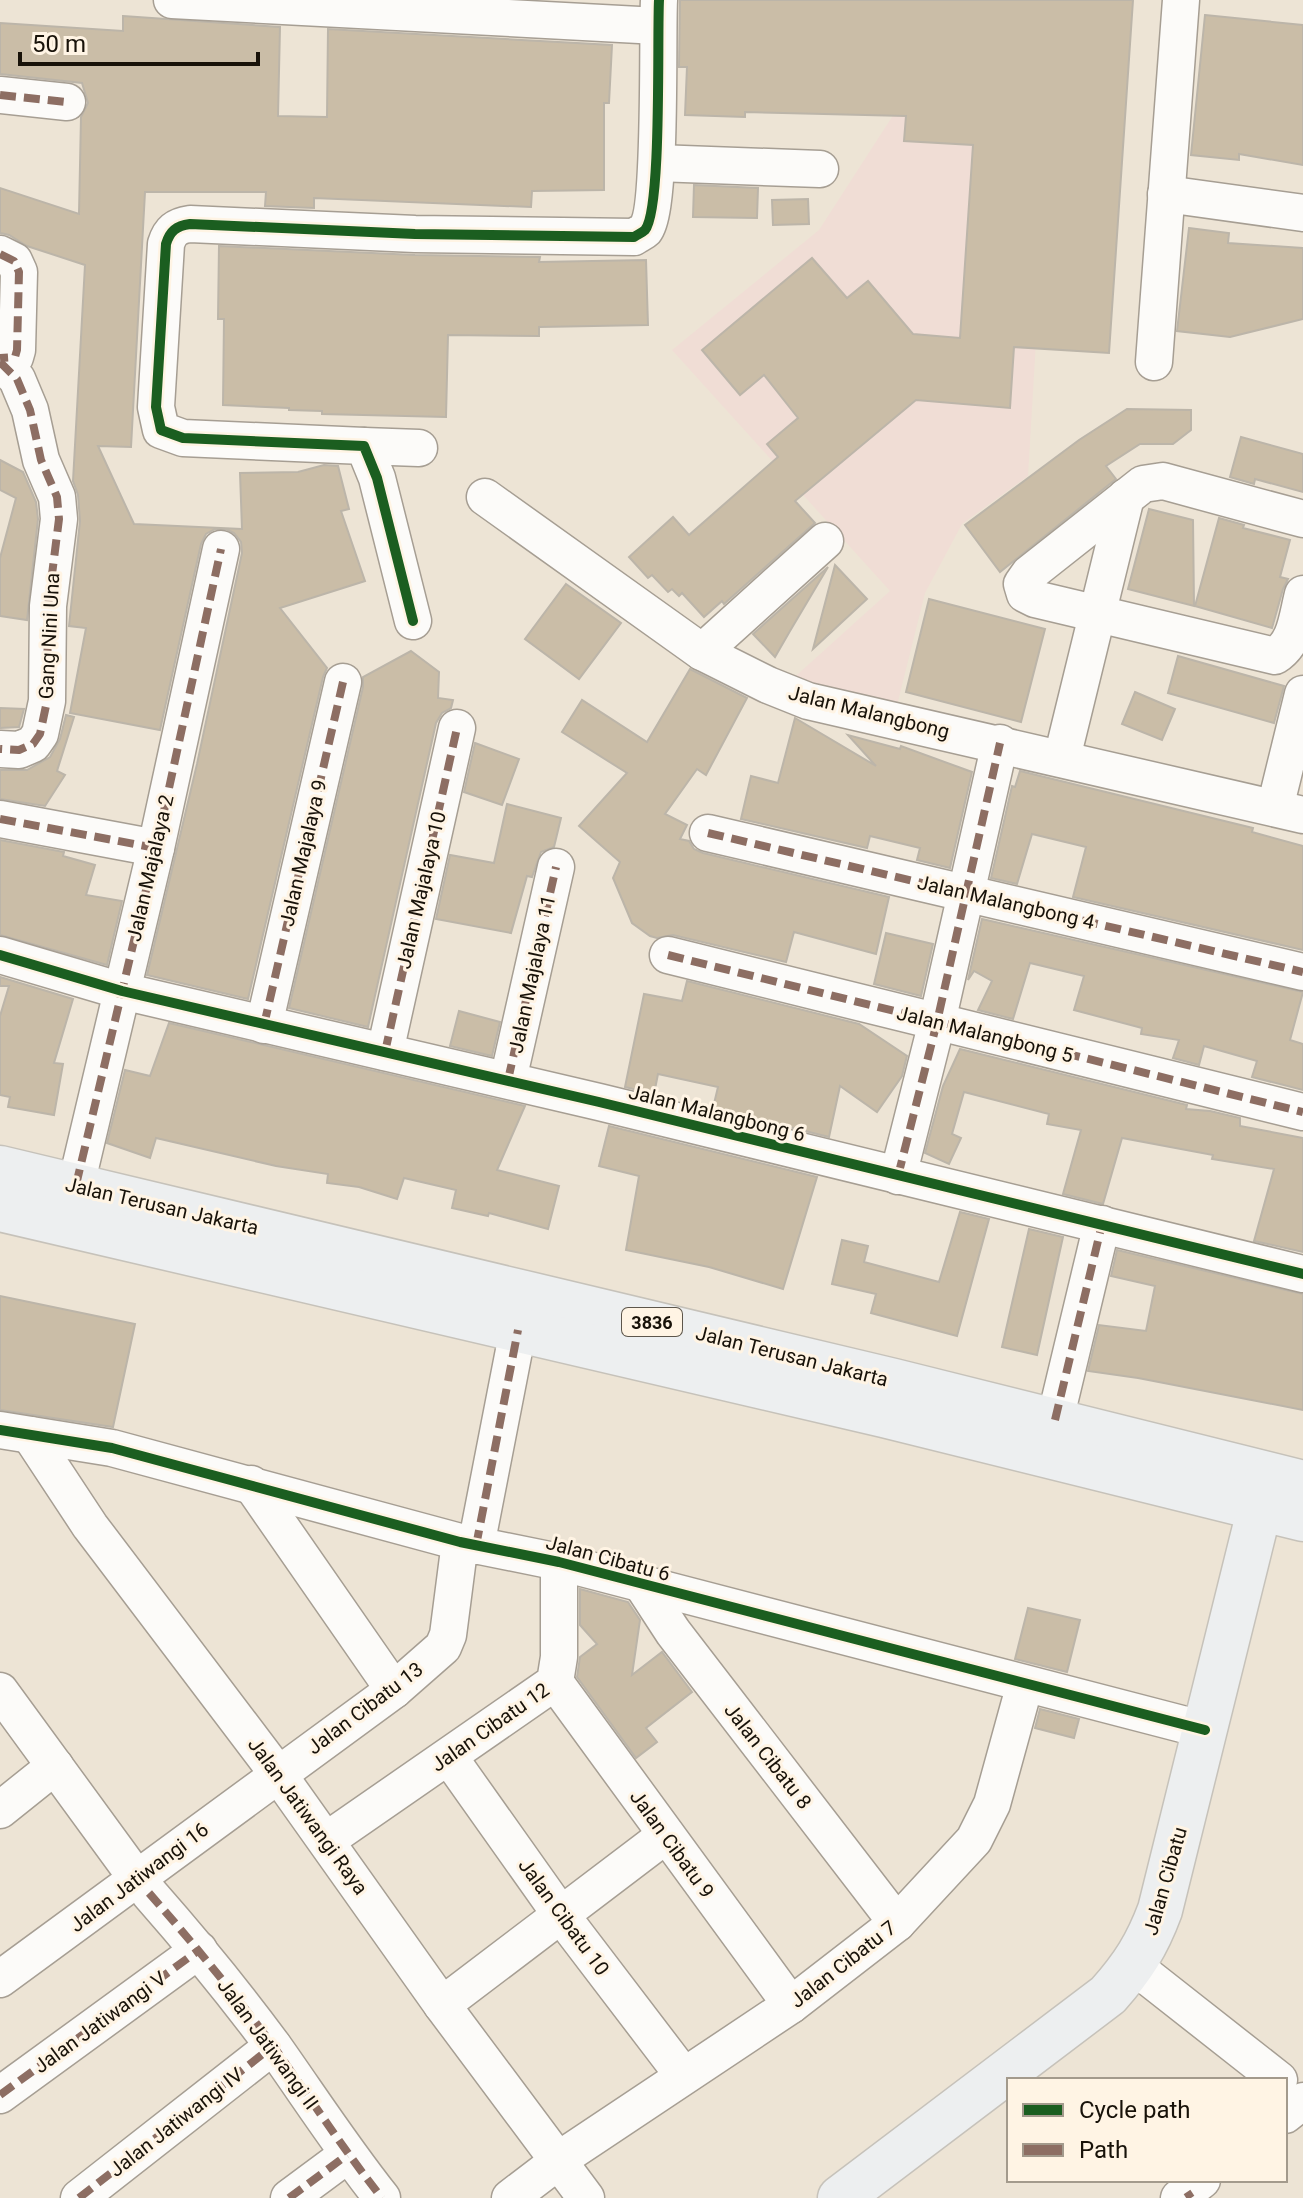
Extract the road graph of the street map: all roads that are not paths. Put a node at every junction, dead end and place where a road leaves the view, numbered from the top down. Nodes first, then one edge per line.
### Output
1 (172, 0) edge
2 (1181, 0) edge
3 (659, 13) edge
4 (0, 95) edge
5 (67, 102) dead end
6 (657, 163) junction
7 (820, 169) dead end
8 (1166, 194) junction
9 (1303, 213) edge
10 (0, 254) edge
11 (0, 360) edge
12 (1154, 362) dead end
13 (364, 446) junction
14 (419, 448) dead end
15 (485, 497) dead end
16 (1126, 497) junction
17 (1303, 519) edge
18 (825, 541) dead end
19 (221, 549) dead end
20 (1303, 594) edge
21 (1088, 612) junction
22 (413, 621) dead end
23 (702, 652) junction
24 (343, 682) dead end
25 (1303, 694) edge
26 (457, 728) dead end
27 (1000, 743) junction
28 (0, 749) edge
29 (1051, 755) junction
30 (1289, 811) edge
31 (0, 819) edge
32 (708, 833) dead end
33 (156, 848) junction
34 (556, 867) dead end
35 (967, 893) junction
36 (0, 955) edge
37 (668, 955) dead end
38 (1303, 972) edge
39 (122, 991) junction
40 (937, 1022) junction
41 (264, 1025) junction
42 (385, 1052) junction
43 (508, 1080) junction
44 (1303, 1112) edge
45 (0, 1168) edge
46 (898, 1176) junction
47 (76, 1185) junction
48 (0, 1209) edge
49 (1102, 1224) junction
50 (1303, 1274) edge
51 (518, 1330) junction
52 (889, 1398) junction
53 (1055, 1420) junction
54 (15, 1432) edge
55 (251, 1484) junction
56 (1277, 1489) edge
57 (1303, 1519) edge
58 (468, 1544) junction
59 (559, 1562) junction
60 (643, 1586) junction
61 (555, 1682) junction
62 (1025, 1684) junction
63 (394, 1690) junction
64 (0, 1691) edge
65 (1205, 1730) junction
66 (449, 1757) junction
67 (55, 1766) junction
68 (278, 1774) junction
69 (0, 1810) edge
70 (666, 1835) junction
71 (327, 1840) junction
72 (144, 1887) junction
73 (561, 1915) junction
74 (897, 1923) junction
75 (199, 1950) junction
76 (1134, 1966) junction
77 (0, 1979) edge
78 (442, 2005) junction
79 (791, 2005) junction
80 (273, 2046) junction
81 (683, 2075) junction
82 (1276, 2078) edge
83 (1287, 2087) edge
84 (0, 2095) edge
85 (1303, 2100) edge
86 (1287, 2113) edge
87 (347, 2155) junction
88 (559, 2161) junction
89 (79, 2198) edge
90 (289, 2198) edge
91 (382, 2198) edge
92 (510, 2198) edge
93 (586, 2198) edge
94 (840, 2198) edge

1 - 3 street
2 - 8 street
3 - 6 street
4 - 5 street
6 - 7 street
6 - 13 street
8 - 9 street
8 - 12 street
10 - 11 street, Gang Nini Una
11 - 28 street, Gang Nini Una
13 - 14 street
13 - 22 street
15 - 23 street, Jalan Malangbong
16 - 17 street
16 - 21 street
16 - 21 street
18 - 23 street
19 - 33 street, Jalan Majalaya 2
20 - 21 street
21 - 29 street
23 - 27 street, Jalan Malangbong
24 - 41 street, Jalan Majalaya 9
25 - 30 street
26 - 42 street, Jalan Majalaya 10
27 - 29 street, Jalan Malangbong
27 - 35 street
29 - 30 street, Jalan Malangbong
31 - 33 street
32 - 35 street, Jalan Malangbong 4
33 - 39 street, Jalan Majalaya 2
34 - 43 street, Jalan Majalaya 11
35 - 38 street, Jalan Malangbong 4
35 - 40 street
36 - 39 street, Jalan Malangbong 6
37 - 40 street, Jalan Malangbong 5
39 - 41 street, Jalan Malangbong 6
39 - 47 street, Jalan Majalaya 2
40 - 44 street, Jalan Malangbong 5
40 - 46 street
41 - 42 street, Jalan Malangbong 6
42 - 43 street, Jalan Malangbong 6
43 - 46 street, Jalan Malangbong 6
45 - 47 main road, Jalan Terusan Jakarta / 3836
46 - 49 street, Jalan Malangbong 6
47 - 52 main road, Jalan Terusan Jakarta / 3836
48 - 51 main road, Jalan Terusan Jakarta / 3836
49 - 50 street, Jalan Malangbong 6
49 - 53 street
51 - 52 main road, Jalan Terusan Jakarta / 3836
51 - 58 street, Jalan Cibatu 13
52 - 53 main road, Jalan Terusan Jakarta / 3836
52 - 56 main road, Jalan Terusan Jakarta / 3836
53 - 56 main road, Jalan Terusan Jakarta / 3836
54 - 55 street, Jalan Cibatu 6
54 - 68 street, Jalan Jatiwangi Raya
55 - 58 street, Jalan Cibatu 6
55 - 63 street
56 - 57 main road, Jalan Terusan Jakarta / 3836
56 - 65 main road, Jalan Cibatu
58 - 59 street, Jalan Cibatu 6
58 - 63 street, Jalan Cibatu 13
59 - 60 street, Jalan Cibatu 6
59 - 61 street, Jalan Cibatu 12
60 - 62 street, Jalan Cibatu 6
60 - 74 street, Jalan Cibatu 8
61 - 66 street, Jalan Cibatu 12
61 - 70 street, Jalan Cibatu 9
62 - 65 street, Jalan Cibatu 6
62 - 74 street, Jalan Cibatu 7
63 - 68 street, Jalan Cibatu 13
64 - 67 street, Jalan Jatiwangi II
65 - 76 main road, Jalan Cibatu
66 - 71 street, Jalan Cibatu 12
66 - 73 street, Jalan Cibatu 10
67 - 69 street
67 - 72 street, Jalan Jatiwangi II
68 - 71 street, Jalan Jatiwangi Raya
68 - 72 street, Jalan Jatiwangi 16
70 - 73 street
70 - 79 street, Jalan Cibatu 9
71 - 78 street, Jalan Jatiwangi Raya
72 - 75 street, Jalan Jatiwangi II
72 - 77 street, Jalan Jatiwangi 16
73 - 78 street
73 - 81 street, Jalan Cibatu 10
74 - 79 street, Jalan Cibatu 7
75 - 80 street, Jalan Jatiwangi II
75 - 84 street, Jalan Jatiwangi V
76 - 82 street
76 - 94 main road, Jalan Cibatu
78 - 88 street, Jalan Jatiwangi Raya
79 - 81 street, Jalan Cibatu 7
80 - 87 street, Jalan Jatiwangi II
80 - 89 street, Jalan Jatiwangi IV
81 - 88 street, Jalan Cibatu 7
83 - 85 street
85 - 86 street
87 - 90 street
87 - 91 street, Jalan Jatiwangi II
88 - 92 street, Jalan Cibatu 7
88 - 93 street, Jalan Jatiwangi Raya

